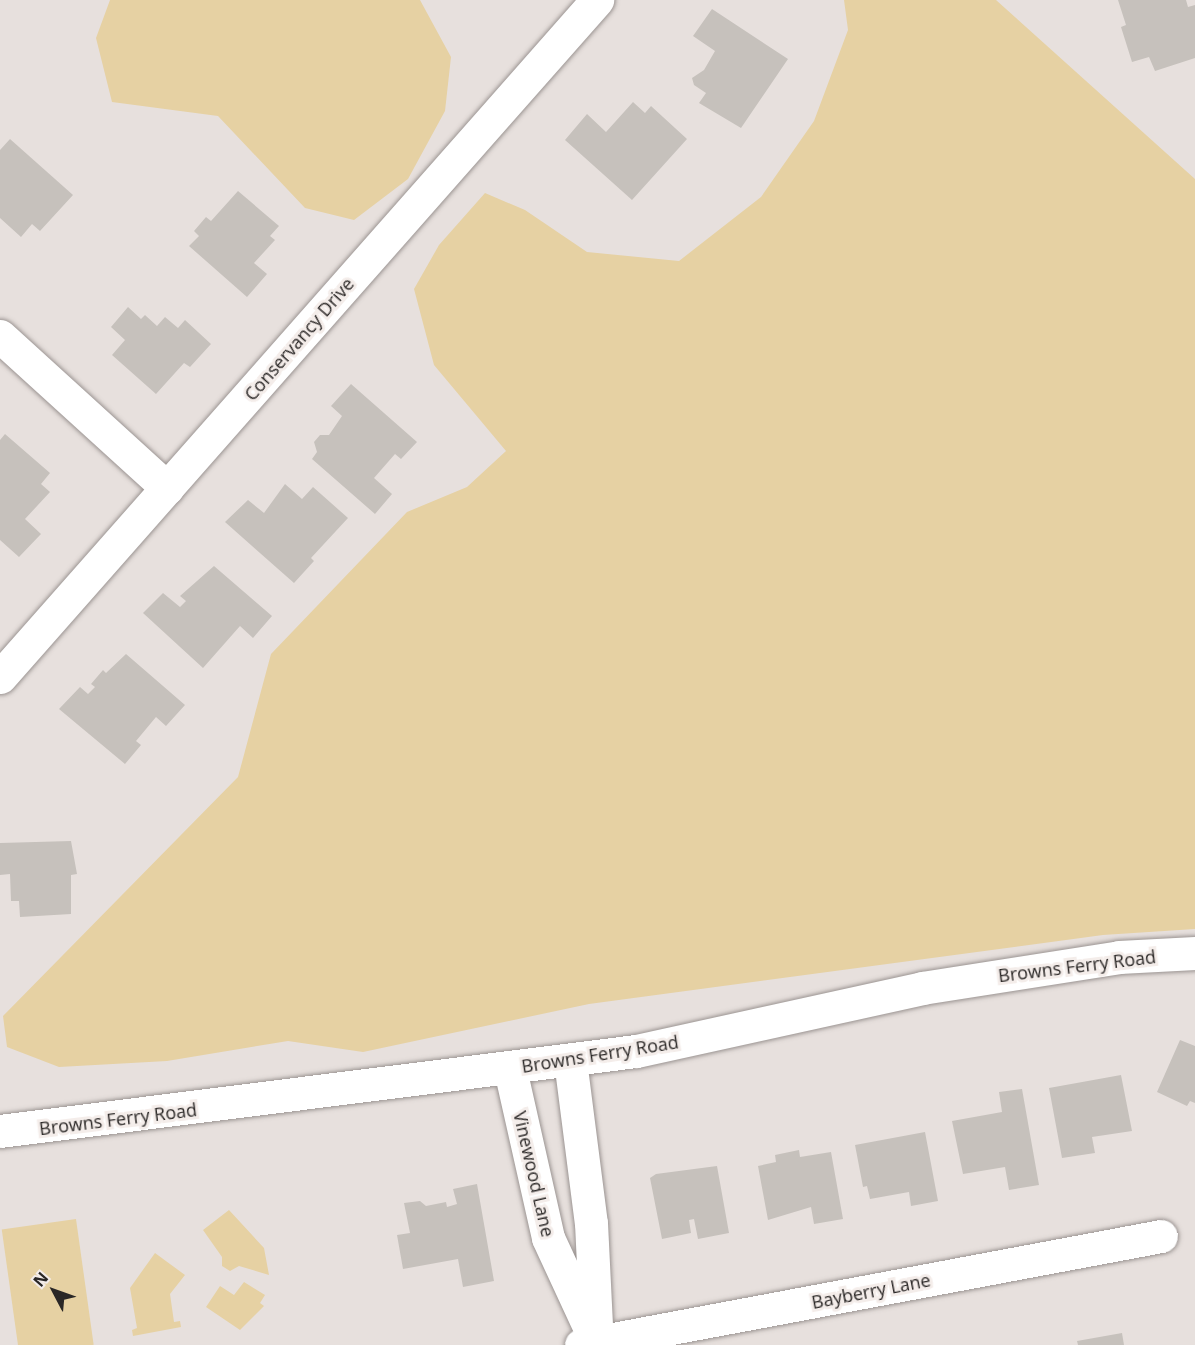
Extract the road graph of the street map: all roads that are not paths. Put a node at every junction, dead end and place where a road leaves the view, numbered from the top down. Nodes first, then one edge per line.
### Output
1 (597, 0) edge
2 (0, 336) edge
3 (167, 488) junction
4 (0, 677) edge
5 (1195, 953) edge
6 (570, 1060) junction
7 (510, 1069) junction
8 (0, 1131) edge
9 (1161, 1236) dead end
10 (591, 1344) edge

1 - 3 street, Conservancy Drive
2 - 3 street
3 - 4 street, Conservancy Drive
5 - 6 street, Browns Ferry Road
6 - 7 street, Browns Ferry Road
6 - 10 street
7 - 8 street, Browns Ferry Road
7 - 10 street, Vinewood Lane
9 - 10 street, Bayberry Lane

